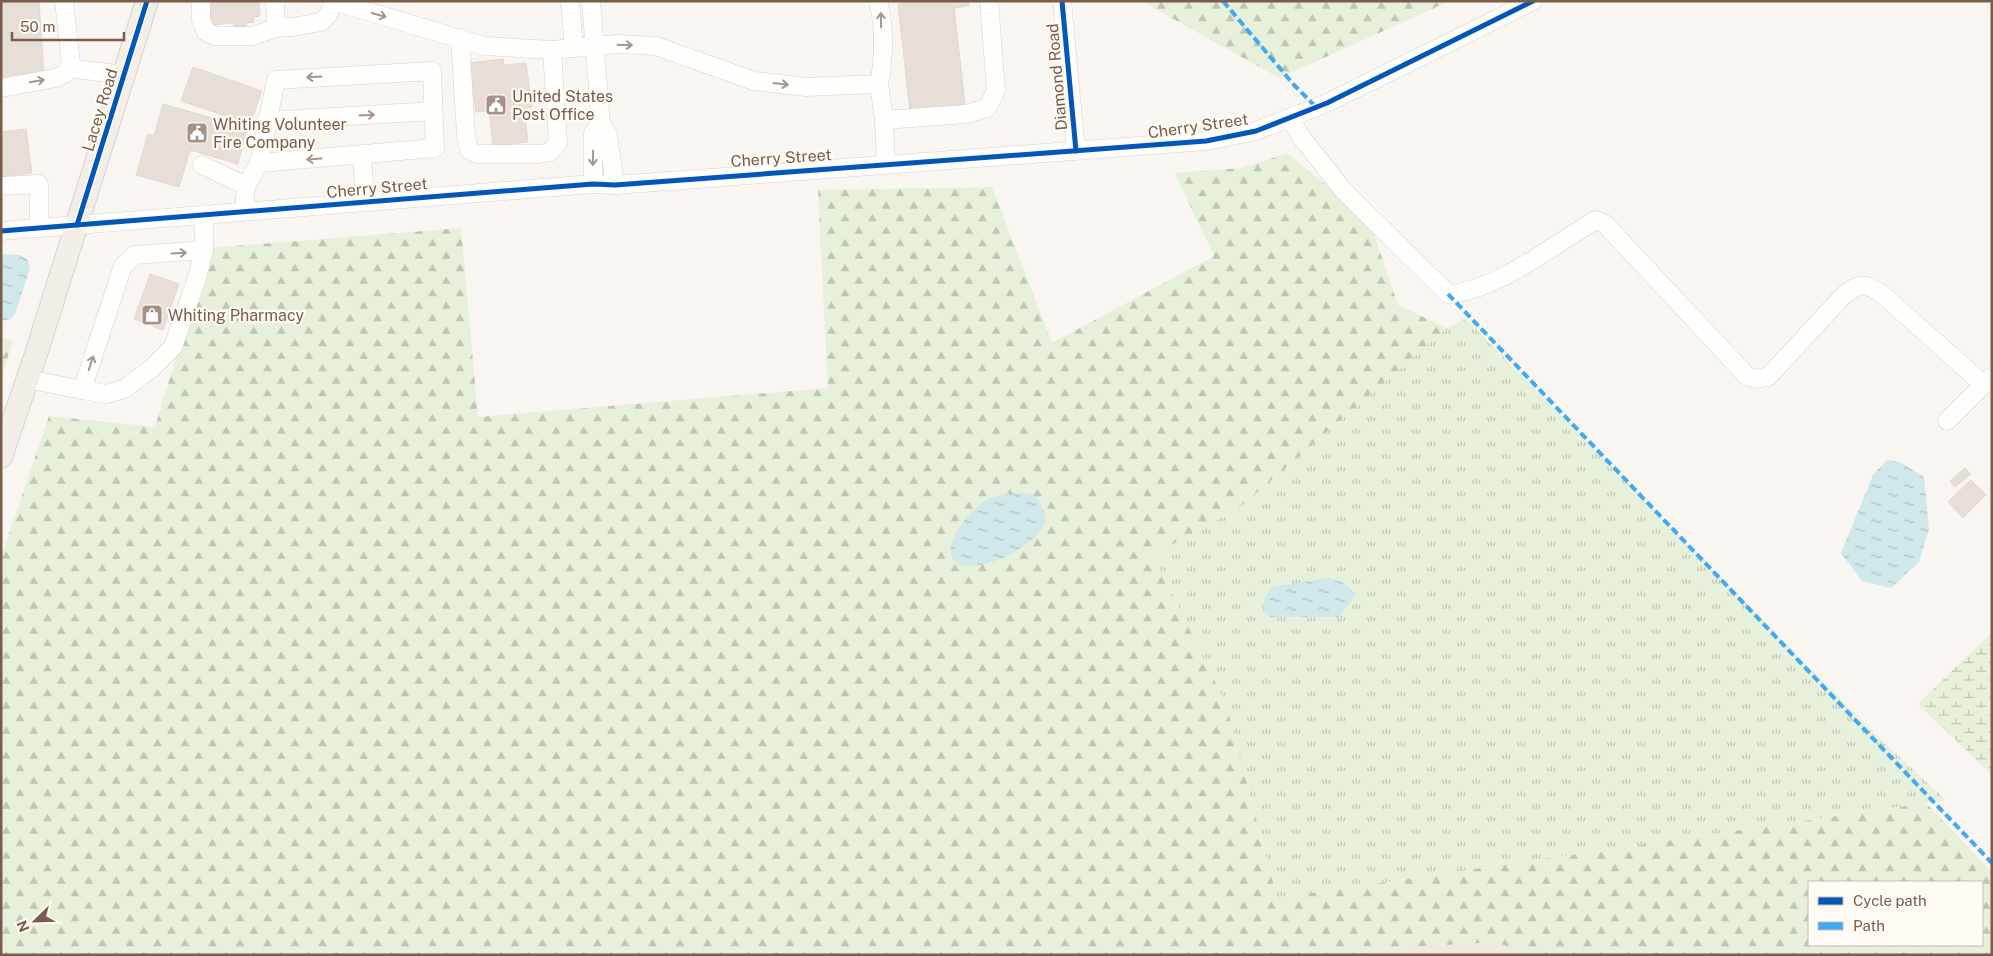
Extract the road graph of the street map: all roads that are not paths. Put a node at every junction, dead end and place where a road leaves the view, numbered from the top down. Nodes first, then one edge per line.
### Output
1 (64, 1) edge
2 (147, 1) edge
3 (201, 1) edge
4 (274, 1) edge
5 (570, 1) edge
6 (591, 1) edge
7 (878, 1) edge
8 (989, 1) edge
9 (1062, 1) edge
10 (1533, 1) edge
11 (340, 3) edge
12 (276, 28) junction
13 (460, 38) junction
14 (594, 46) junction
15 (574, 48) junction
16 (552, 50) junction
17 (69, 68) junction
18 (124, 75) junction
19 (879, 84) junction
20 (1, 88) edge
21 (434, 111) junction
22 (1290, 119) junction
23 (884, 120) junction
24 (266, 121) junction
25 (602, 123) junction
26 (1076, 151) junction
27 (362, 156) junction
28 (259, 163) junction
29 (886, 163) junction
30 (202, 165) dead end
31 (593, 184) junction
32 (615, 184) junction
33 (1, 186) edge
34 (246, 186) junction
35 (365, 202) junction
36 (244, 211) junction
37 (204, 214) junction
38 (77, 225) junction
39 (40, 228) junction
40 (1, 231) edge
41 (204, 250) junction
42 (28, 379) junction
43 (1988, 381) edge
44 (82, 390) junction
45 (1947, 421) dead end
46 (1, 457) edge

1 - 17 street
2 - 18 main road, Lacey Road
3 - 12 street
4 - 12 street
5 - 15 street
6 - 14 street
19 -> 7 street
8 - 23 street
9 - 26 street, Diamond Road
10 - 22 street, Cherry Street
11 - 12 street
11 -> 13 street
13 - 16 street
13 - 16 street
14 - 15 street
14 -> 19 street
14 - 25 street
15 - 16 street
17 - 18 street
20 -> 17 street
18 - 38 main road, Lacey Road
19 - 23 street
24 -> 21 street
21 -> 24 street
21 - 27 street
22 - 26 street, Cherry Street
22 - 43 street
23 - 29 street
24 - 28 street
25 -> 31 street
25 - 32 street
26 - 29 street, Cherry Street
27 -> 28 street
27 - 35 street
28 - 34 street
29 - 32 street, Cherry Street
30 - 34 street
31 - 32 street, Cherry Street
31 - 35 street, Cherry Street
33 - 39 street
34 - 36 street
35 - 36 street, Cherry Street
36 - 37 street, Cherry Street
37 - 38 street, Cherry Street
37 - 41 street
38 - 39 street, Cherry Street
38 - 42 main road, Lacey Road
39 - 40 street, Cherry Street
41 - 44 street
44 -> 41 street
42 - 44 street
42 - 46 main road, Lacey Road
43 - 45 street

